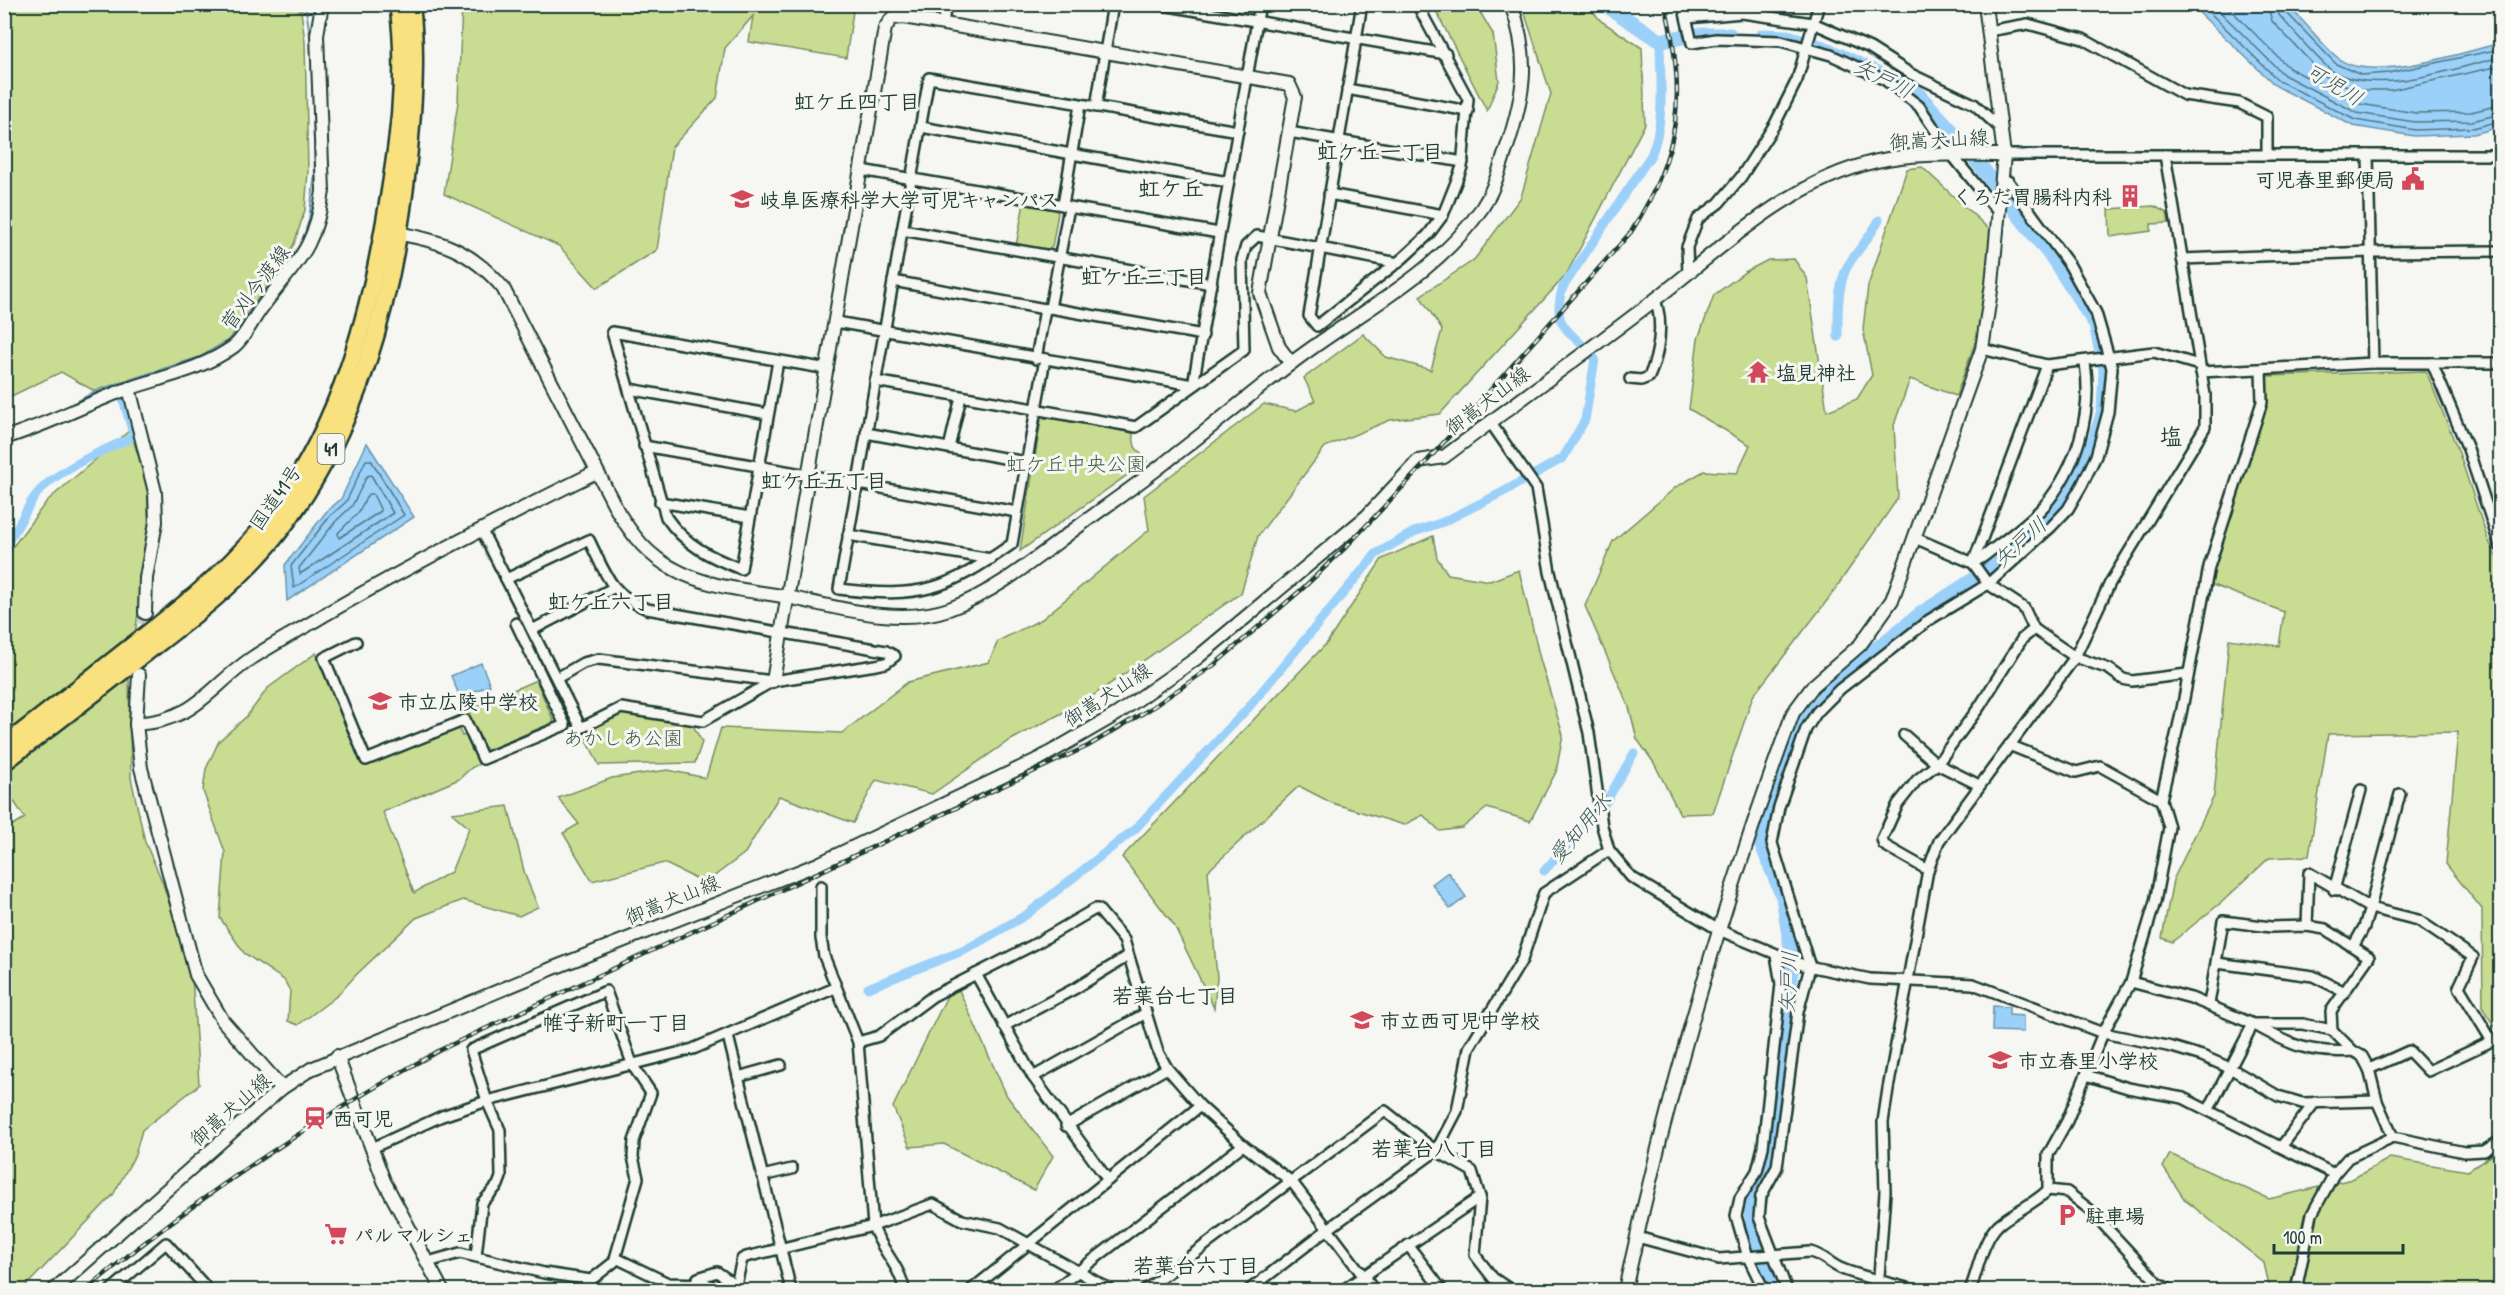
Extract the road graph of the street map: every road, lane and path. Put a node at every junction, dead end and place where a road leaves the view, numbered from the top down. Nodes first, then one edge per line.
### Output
1 (322, 4) edge
2 (398, 4) edge
3 (411, 4) edge
4 (946, 4) edge
5 (1113, 4) edge
6 (1157, 4) edge
7 (1260, 4) edge
8 (1362, 4) edge
9 (1417, 4) edge
10 (1511, 4) edge
11 (1683, 4) edge
12 (1819, 4) edge
13 (1985, 4) edge
14 (1686, 18) junction
15 (1256, 22) junction
16 (943, 23) junction
17 (1813, 25) junction
18 (1988, 31) junction
19 (1356, 39) junction
20 (1807, 48) junction
21 (1105, 52) junction
22 (1446, 54) junction
23 (1247, 77) junction
24 (1347, 89) junction
25 (1080, 105) junction
26 (1096, 107) junction
27 (1468, 111) junction
28 (921, 126) junction
29 (2001, 129) junction
30 (1238, 131) junction
31 (1289, 132) junction
32 (1338, 141) junction
33 (1071, 155) junction
34 (1952, 155) junction
35 (2004, 155) junction
36 (2165, 155) junction
37 (2267, 155) junction
38 (2368, 155) junction
39 (2500, 155) edge
40 (1463, 162) junction
41 (861, 170) junction
42 (910, 179) junction
43 (2001, 179) junction
44 (1228, 182) junction
45 (1329, 194) junction
46 (1066, 206) junction
47 (1999, 213) junction
48 (1443, 215) junction
49 (902, 230) junction
50 (391, 233) junction
51 (1219, 233) junction
52 (1269, 239) junction
53 (1320, 248) junction
54 (2500, 251) edge
55 (2370, 252) junction
56 (1060, 257) junction
57 (2182, 258) junction
58 (1398, 263) junction
59 (1688, 273) junction
60 (893, 281) junction
61 (1212, 284) junction
62 (1655, 300) junction
63 (1048, 308) junction
64 (836, 322) junction
65 (884, 330) junction
66 (1203, 334) junction
67 (1982, 349) junction
68 (1040, 359) junction
69 (2111, 359) junction
70 (778, 361) junction
71 (1291, 363) junction
72 (2085, 363) junction
73 (2373, 363) junction
74 (2432, 363) junction
75 (2500, 363) edge
76 (2047, 365) junction
77 (828, 369) junction
78 (2200, 369) junction
79 (2261, 370) junction
80 (1630, 379) dead end
81 (875, 381) junction
82 (1193, 386) junction
83 (129, 388) junction
84 (629, 389) junction
85 (962, 397) junction
86 (1035, 410) junction
87 (768, 414) junction
88 (1491, 422) junction
89 (866, 433) junction
90 (4, 438) edge
91 (644, 446) junction
92 (949, 448) junction
93 (1026, 462) junction
94 (759, 466) junction
95 (596, 472) junction
96 (809, 476) junction
97 (857, 485) junction
98 (660, 502) junction
99 (1017, 512) junction
100 (750, 517) junction
101 (482, 531) junction
102 (848, 535) junction
103 (1915, 538) junction
104 (2500, 546) edge
105 (991, 559) junction
106 (1972, 563) junction
107 (506, 579) junction
108 (1988, 584) junction
109 (613, 588) junction
110 (788, 597) junction
111 (145, 613) tunnel mouth
112 (516, 623) dead end
113 (2034, 629) junction
114 (532, 630) junction
115 (781, 633) junction
116 (356, 642) dead end
117 (2074, 657) junction
118 (2187, 674) junction
119 (139, 675) dead end
120 (557, 678) junction
121 (773, 681) junction
122 (136, 724) junction
123 (1904, 735) dead end
124 (2009, 745) junction
125 (4, 746) edge
126 (4, 762) edge
127 (1937, 764) junction
128 (1979, 785) junction
129 (2361, 790) dead end
130 (2400, 794) dead end
131 (2161, 800) junction
132 (1609, 850) junction
133 (1928, 870) junction
134 (821, 886) dead end
135 (2334, 890) junction
136 (2370, 908) junction
137 (2307, 926) junction
138 (1719, 930) junction
139 (2354, 945) junction
140 (1776, 955) junction
141 (1128, 956) junction
142 (2217, 963) junction
143 (1807, 966) junction
144 (976, 974) junction
145 (1907, 980) junction
146 (2131, 982) junction
147 (835, 988) junction
148 (2343, 991) junction
149 (2209, 1004) junction
150 (1146, 1013) junction
151 (2253, 1024) junction
152 (1004, 1026) junction
153 (2332, 1030) junction
154 (2103, 1033) junction
155 (728, 1036) junction
156 (858, 1042) junction
157 (2353, 1051) junction
158 (337, 1056) junction
159 (781, 1065) dead end
160 (633, 1066) junction
161 (1167, 1068) junction
162 (2230, 1068) junction
163 (2369, 1069) junction
164 (2086, 1075) junction
165 (738, 1077) junction
166 (1033, 1077) junction
167 (282, 1088) junction
168 (487, 1101) junction
169 (2376, 1101) junction
170 (2315, 1102) junction
171 (1200, 1106) junction
172 (2209, 1109) junction
173 (1066, 1126) junction
174 (2393, 1137) junction
175 (2500, 1141) edge
176 (1243, 1145) junction
177 (2281, 1147) junction
178 (372, 1148) junction
179 (1436, 1151) junction
180 (792, 1169) dead end
181 (2334, 1173) junction
182 (762, 1176) junction
183 (1108, 1180) junction
184 (1292, 1182) junction
185 (2049, 1190) junction
186 (1480, 1197) junction
187 (873, 1226) junction
188 (1328, 1229) junction
189 (1636, 1237) junction
190 (1408, 1245) junction
191 (1029, 1246) junction
192 (781, 1250) junction
193 (1772, 1255) junction
194 (476, 1256) junction
195 (1748, 1257) junction
196 (616, 1258) junction
197 (428, 1262) junction
198 (1077, 1272) junction
199 (1363, 1275) junction
200 (1878, 1280) junction
201 (694, 1284) junction
202 (54, 1290) edge
203 (111, 1290) edge
204 (205, 1290) edge
205 (442, 1290) edge
206 (717, 1290) edge
207 (791, 1290) edge
208 (904, 1290) edge
209 (971, 1290) edge
210 (1054, 1290) edge
211 (1111, 1290) edge
212 (1144, 1290) edge
213 (1249, 1290) edge
214 (1343, 1290) edge
215 (1374, 1290) edge
216 (1442, 1290) edge
217 (1511, 1290) edge
218 (1625, 1290) edge
219 (1764, 1290) edge
220 (1787, 1290) edge
221 (1878, 1290) edge
222 (1914, 1290) edge
223 (1970, 1290) edge
224 (2170, 1290) edge
225 (2296, 1290) edge

1 - 83 street, 菅刈今渡線
2 - 50 highway, 国道41号 / 41
3 - 50 highway, 国道41号 / 41
4 - 16 street
5 - 21 street
6 - 15 street
7 - 15 street
8 - 19 street
9 - 22 street
10 - 71 street
11 - 14 street
12 - 17 street
13 - 18 street, 御嵩犬山線
14 - 17 street
14 - 20 street
15 - 19 street
15 - 23 street
16 - 21 street
16 - 41 street
17 - 20 street
17 - 29 street
18 - 29 street, 御嵩犬山線
18 - 37 street
19 - 22 street
19 - 24 street
20 - 34 street
20 - 59 street
21 - 23 street
21 - 26 street
22 - 27 street
23 - 30 street
23 - 31 street
24 - 27 street
24 - 32 street
25 - 26 street
25 - 28 street
25 - 33 street
26 - 30 street
27 - 40 street
28 - 33 street
28 - 42 street
29 - 35 street, 御嵩犬山線
30 - 44 street
31 - 32 street
31 - 52 street
32 - 40 street
32 - 45 street
33 - 44 street
33 - 46 street
34 - 35 street, 御嵩犬山線
34 - 47 street
34 - 59 street, 御嵩犬山線
35 - 36 street
35 - 43 street
36 - 37 street
36 - 57 street
37 - 38 street
38 - 39 street
38 - 55 street
40 - 48 street
41 - 42 street
41 - 64 street
42 - 46 street
42 - 49 street
43 - 47 street
43 - 69 street
44 - 51 street
45 - 48 street
45 - 53 street
46 - 51 street
46 - 56 street
47 - 67 street
48 - 58 street
49 - 56 street
49 - 60 street
50 - 95 street
50 - 125 highway, 国道41号 / 41
50 - 126 highway, 国道41号 / 41
51 - 61 street
52 - 53 street
52 - 71 street
52 - 82 street
53 - 58 street
53 - 58 street
54 - 55 street
55 - 57 street
55 - 73 street
56 - 61 street
56 - 63 street
57 - 78 street
59 - 62 street, 御嵩犬山線
60 - 63 street
60 - 65 street
61 - 66 street
62 - 80 street
62 - 88 street, 御嵩犬山線
63 - 66 street
63 - 68 street
64 - 65 street
64 - 77 street
65 - 68 street
65 - 81 street
66 - 82 street
67 - 76 street
67 - 103 street
68 - 82 street
68 - 86 street
69 - 72 street
69 - 78 street
69 - 108 street
70 - 77 street
70 - 84 street
70 - 87 street
71 - 110 street
72 - 76 street
72 - 106 street
73 - 74 street
73 - 79 street
74 - 75 street
74 - 104 street
76 - 106 street
77 - 96 street
78 - 79 street
78 - 117 street
79 - 118 street
81 - 85 street
81 - 89 street
82 - 86 street
83 - 90 street, 菅刈今渡線
83 - 111 street
84 - 87 street
84 - 91 street
85 - 86 street
85 - 92 street
86 - 93 street
87 - 94 street
88 - 132 street
88 - 158 street, 御嵩犬山線
89 - 92 street
89 - 97 street
91 - 94 street
91 - 98 street
92 - 93 street
93 - 99 street
94 - 96 street
94 - 100 street
95 - 101 street
95 - 110 street
96 - 97 street
96 - 110 street
97 - 99 street
97 - 102 street
98 - 100 street
98 - 100 street
99 - 105 street
101 - 107 street
101 - 122 street
102 - 105 street
102 - 105 street
103 - 106 street
103 - 138 street
106 - 108 street
107 - 109 street
107 - 114 street
108 - 113 street
108 - 143 street
109 - 114 street
109 - 115 street
110 - 115 street
112 - 116 street
113 - 117 street
113 - 127 street
114 - 120 street
115 - 121 street
115 - 121 street
117 - 118 street
117 - 124 street
118 - 131 street
119 - 122 street
120 - 121 street
120 - 121 street
122 - 167 street
123 - 127 street
124 - 128 street
124 - 131 street
127 - 128 street
127 - 133 street
128 - 133 street
129 - 135 street
130 - 136 street
131 - 146 street
132 - 138 street
132 - 179 street
133 - 145 street
134 - 147 street
135 - 136 street
135 - 137 street
136 - 139 street
136 - 163 street
137 - 139 street
137 - 142 street
138 - 140 street
138 - 189 street
139 - 148 street
140 - 143 street
140 - 195 street
141 - 144 street
141 - 150 street
141 - 152 street
142 - 148 street
142 - 149 street
143 - 145 street
143 - 193 street
144 - 152 street
144 - 156 street
145 - 154 street
145 - 200 street
146 - 149 street
146 - 154 street
147 - 155 street
147 - 156 street
148 - 153 street
149 - 151 street
150 - 161 street
150 - 166 street
151 - 153 street
151 - 157 street
151 - 162 street
152 - 166 street
153 - 157 street
154 - 162 street
154 - 164 street
155 - 160 street
155 - 165 street
156 - 187 street
157 - 163 street
158 - 167 street, 御嵩犬山線
158 - 178 street
159 - 165 street
160 - 168 street
160 - 168 street
160 - 196 street
161 - 171 street
161 - 173 street
162 - 170 street
162 - 172 street
163 - 169 street
164 - 172 street
164 - 185 street
165 - 182 street
166 - 173 street
167 - 202 street, 御嵩犬山線
168 - 178 street
168 - 194 street
169 - 170 street
169 - 174 street
170 - 177 street
171 - 176 street
171 - 183 street
172 - 177 street
173 - 183 street
174 - 175 street
174 - 181 street
176 - 184 street
176 - 198 street
177 - 181 street
178 - 197 street
179 - 184 street
179 - 186 street
179 - 188 street
180 - 182 street
181 - 225 street
182 - 192 street
183 - 191 street
184 - 188 street
184 - 212 street
185 - 223 street
185 - 224 street
186 - 190 street
186 - 217 street
187 - 191 street
187 - 192 street
187 - 208 street
188 - 199 street
188 - 213 street
189 - 195 street
189 - 218 street
190 - 199 street
190 - 216 street
191 - 198 street
191 - 209 street
192 - 201 street
192 - 207 street
193 - 195 street
193 - 200 street
193 - 220 street
194 - 196 street
194 - 197 street
195 - 219 street
196 - 201 street
197 - 205 street
198 - 210 street
198 - 211 street
199 - 214 street
199 - 215 street
200 - 221 street
200 - 222 street
201 - 206 street
203 - 204 street

